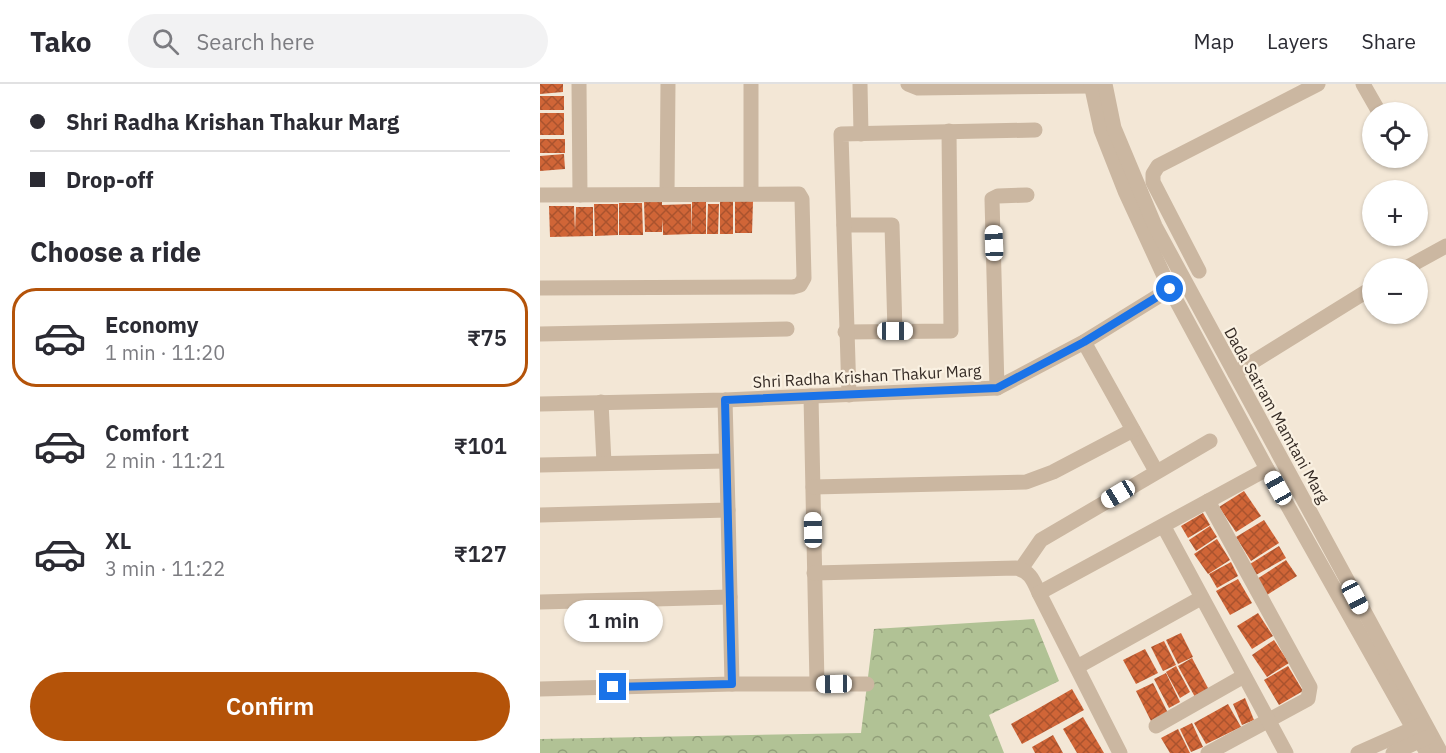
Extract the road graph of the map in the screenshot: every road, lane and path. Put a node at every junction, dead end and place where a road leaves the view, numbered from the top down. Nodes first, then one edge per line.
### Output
1 (579, 84) edge
2 (668, 84) edge
3 (751, 84) edge
4 (860, 84) edge
5 (908, 84) edge
6 (1318, 84) edge
7 (1363, 84) edge
8 (1096, 85) edge
9 (990, 86) edge
10 (1373, 102) edge
11 (1035, 130) dead end
12 (949, 131) junction
13 (861, 134) junction
14 (667, 194) junction
15 (751, 194) junction
16 (540, 195) edge
17 (580, 195) junction
18 (1027, 195) dead end
19 (844, 225) junction
20 (1446, 246) edge
21 (1424, 258) edge
22 (1199, 271) dead end
23 (1176, 285) junction
24 (540, 288) edge
25 (1362, 294) edge
26 (788, 329) dead end
27 (895, 331) junction
28 (845, 332) junction
29 (540, 334) edge
30 (1084, 342) junction
31 (1235, 374) junction
32 (997, 388) junction
33 (849, 395) junction
34 (811, 396) junction
35 (725, 400) junction
36 (601, 402) junction
37 (540, 404) edge
38 (1133, 430) junction
39 (1210, 441) dead end
40 (726, 461) junction
41 (604, 463) junction
42 (540, 465) edge
43 (1267, 469) junction
44 (1156, 471) junction
45 (813, 488) junction
46 (1208, 501) junction
47 (728, 510) junction
48 (540, 515) edge
49 (1164, 527) junction
50 (1021, 569) junction
51 (814, 573) junction
52 (1039, 593) junction
53 (730, 597) junction
54 (1202, 598) junction
55 (540, 602) edge
56 (1077, 667) junction
57 (1244, 676) junction
58 (732, 684) junction
59 (817, 684) junction
60 (867, 684) dead end
61 (540, 688) edge
62 (1269, 720) junction
63 (1156, 726) dead end
64 (1423, 736) edge
65 (1120, 753) edge
66 (1208, 753) edge
67 (1286, 753) edge
68 (1358, 753) edge
69 (1393, 753) edge
70 (1441, 753) edge

1 - 17 street
2 - 14 street
3 - 15 street
4 - 13 street
5 - 9 street
6 - 22 street
7 - 10 street
8 - 9 street
8 - 23 street, Dada Satram Mamtani Marg
11 - 12 street
12 - 13 street
12 - 27 street
13 - 19 street
14 - 15 street
14 - 17 street
15 - 24 street
16 - 17 street
18 - 32 street
19 - 27 street
19 - 28 street
20 - 21 street
23 - 30 street, Shri Radha Krishan Thakur Marg
23 - 31 street, Dada Satram Mamtani Marg
23 - 43 street, Dada Satram Mamtani Marg
25 - 31 street
26 - 29 street
27 - 28 street
28 - 33 street
30 - 32 street, Shri Radha Krishan Thakur Marg
30 - 38 street
31 - 64 street, Dada Satram Mamtani Marg
32 - 33 street, Shri Radha Krishan Thakur Marg
33 - 34 street, Shri Radha Krishan Thakur Marg
34 - 35 street, Shri Radha Krishan Thakur Marg
34 - 45 street
35 - 36 street, Shri Radha Krishan Thakur Marg
35 - 40 street
36 - 37 street, Shri Radha Krishan Thakur Marg
36 - 41 street
38 - 44 street
38 - 45 street
39 - 44 street
40 - 41 street
40 - 47 street
41 - 42 street
43 - 46 street
43 - 64 street, Dada Satram Mamtani Marg
44 - 50 street
45 - 51 street
46 - 49 street
46 - 62 street
47 - 48 street
47 - 53 street
49 - 52 street
49 - 54 street
50 - 51 street
50 - 52 street
51 - 59 street
52 - 56 street
53 - 55 street
53 - 58 street
54 - 56 street
54 - 57 street
56 - 65 street
57 - 62 street
57 - 63 street
58 - 59 street
58 - 61 street
59 - 60 street
62 - 66 street
62 - 67 street
64 - 68 street
64 - 69 street
64 - 70 street, Dada Satram Mamtani Marg

